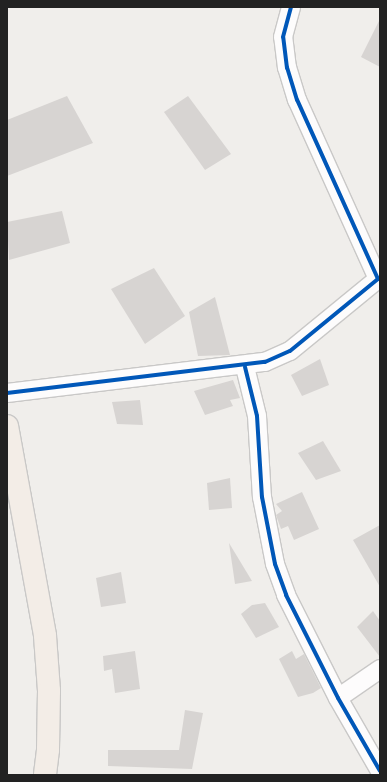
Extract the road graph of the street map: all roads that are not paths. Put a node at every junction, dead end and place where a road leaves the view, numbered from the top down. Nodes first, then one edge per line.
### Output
1 (291, 7) edge
2 (379, 280) edge
3 (245, 367) junction
4 (7, 393) edge
5 (7, 426) edge
6 (380, 668) edge
7 (338, 698) junction
8 (380, 771) edge
9 (45, 775) edge

1 - 2 street
2 - 3 street
3 - 4 street
3 - 7 street
5 - 9 main road
6 - 7 street
7 - 8 street

